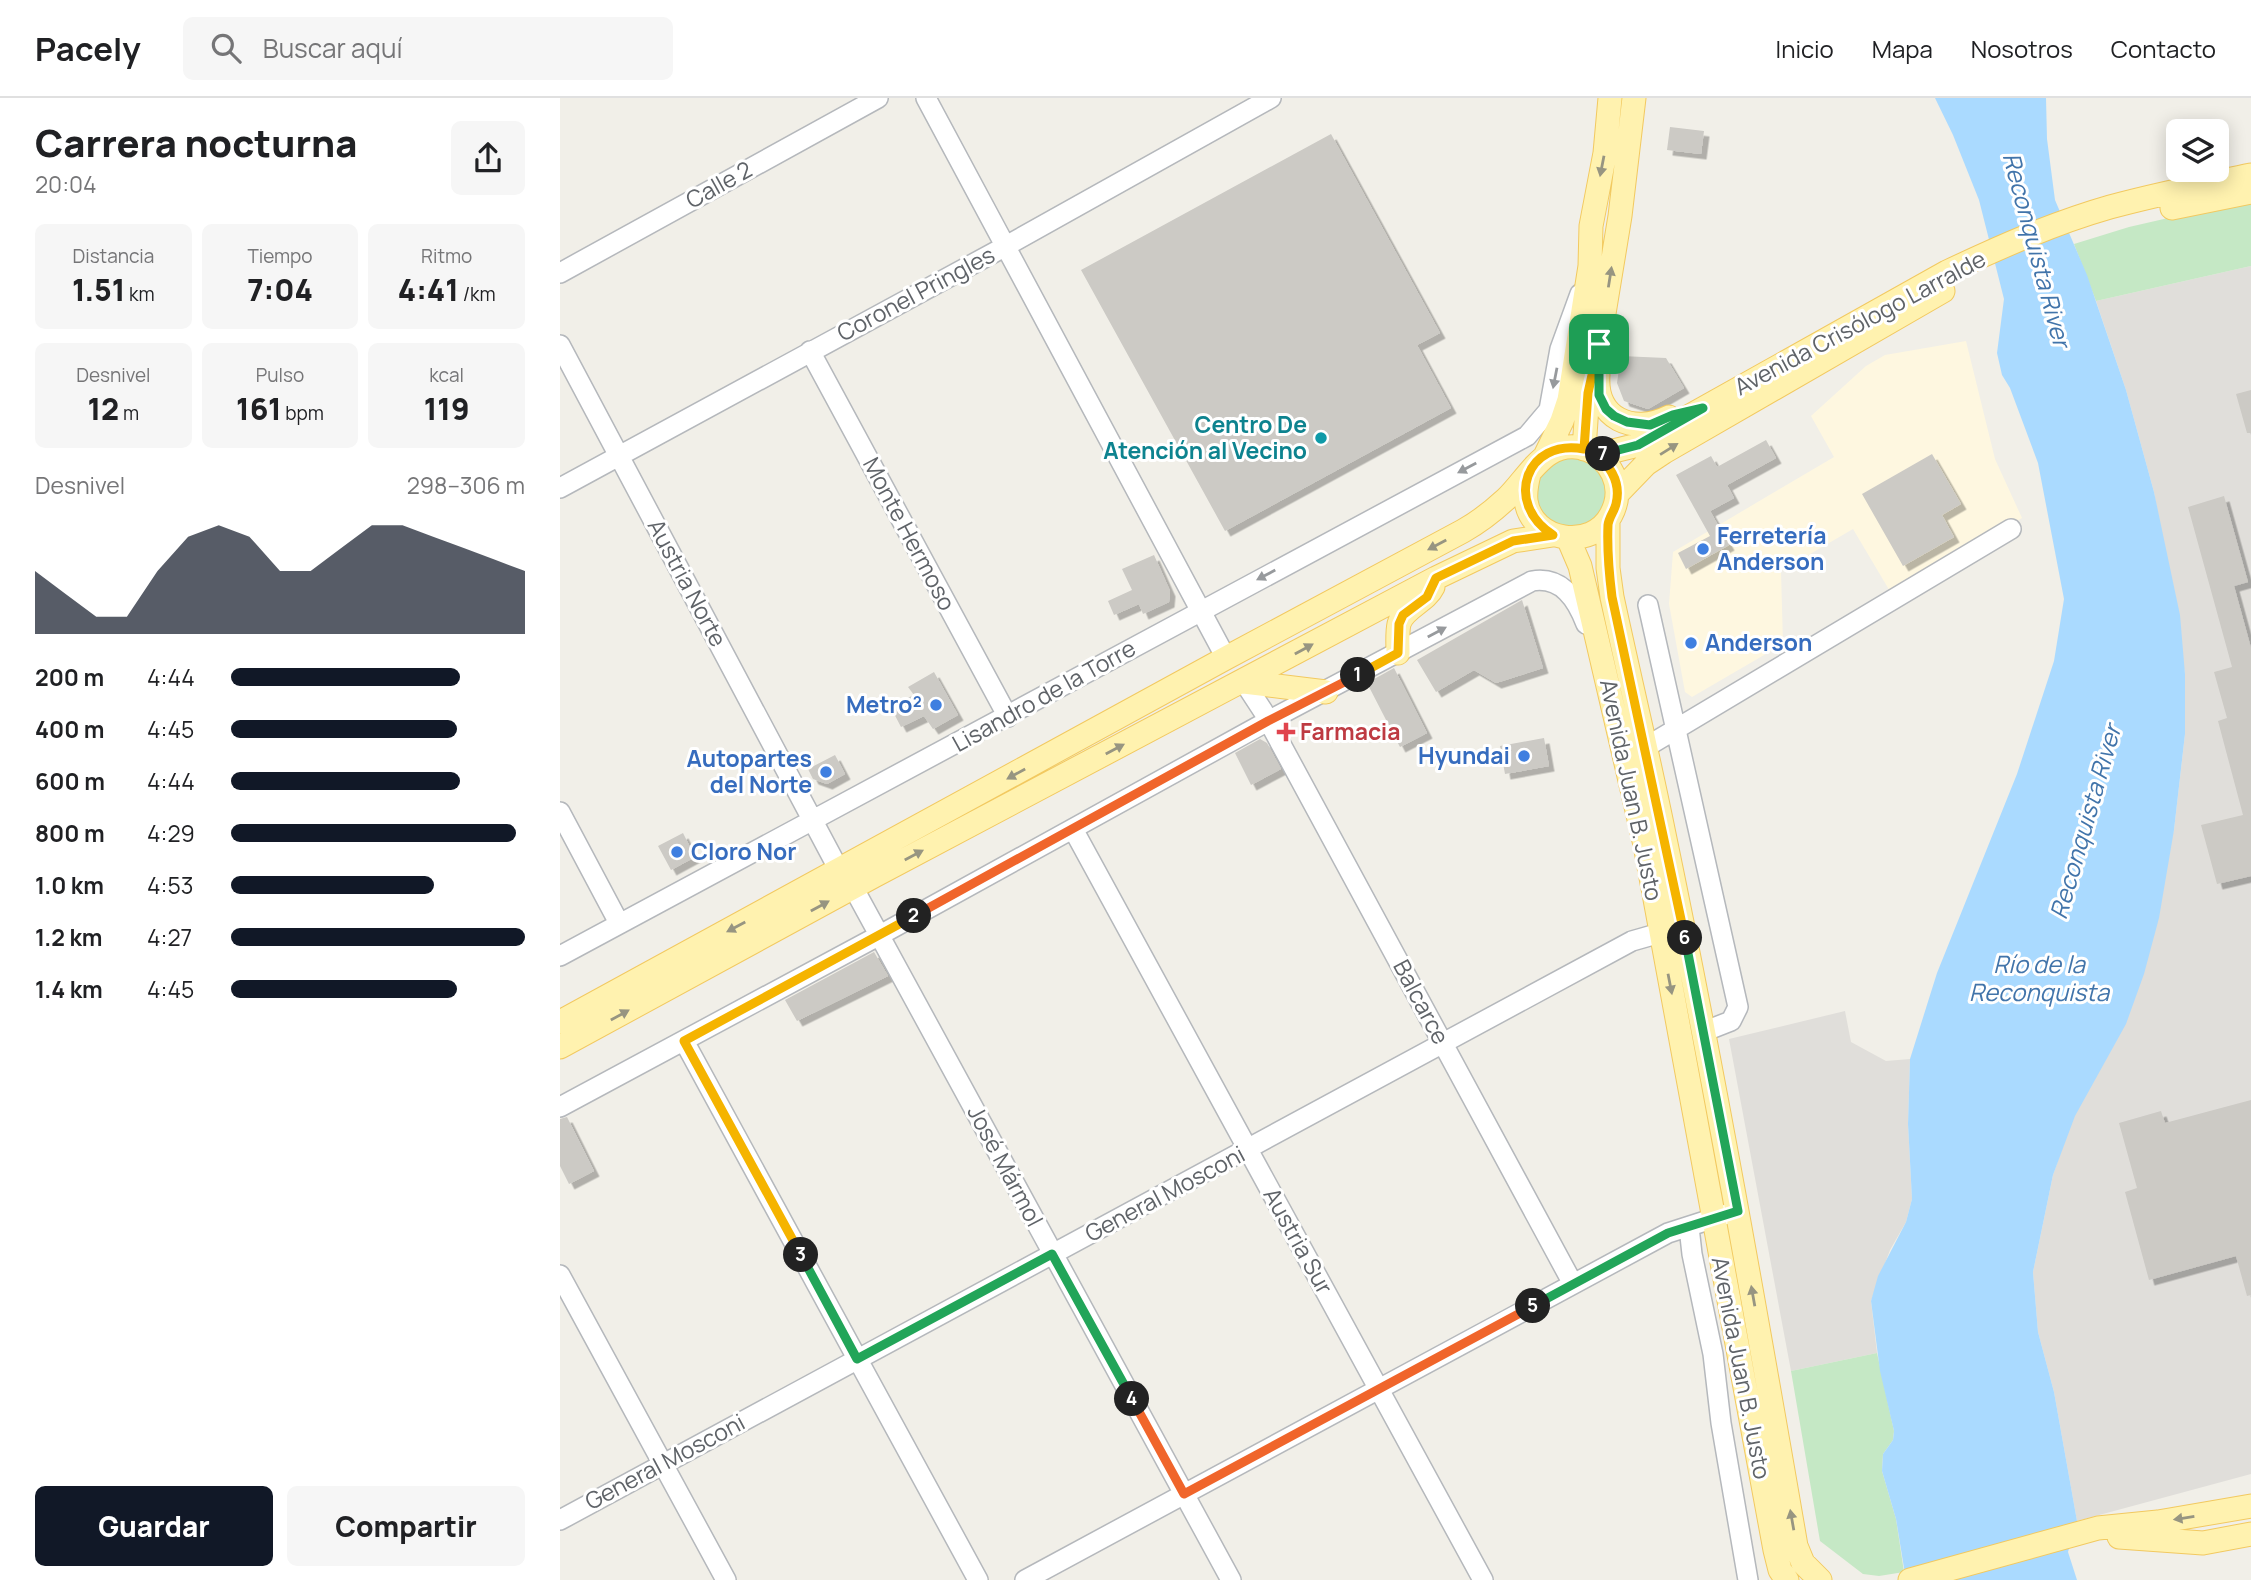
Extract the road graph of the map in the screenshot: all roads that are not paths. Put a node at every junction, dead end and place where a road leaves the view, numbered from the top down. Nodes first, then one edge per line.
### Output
1 (877, 98) edge
2 (926, 98) edge
3 (1271, 98) edge
4 (1609, 98) edge
5 (1634, 100) edge
6 (2251, 175) edge
7 (2251, 192) edge
8 (2188, 196) junction
9 (1006, 246) junction
10 (1590, 266) junction
11 (560, 272) edge
12 (1891, 312) junction
13 (1599, 344) junction
14 (560, 345) edge
15 (810, 351) junction
16 (1703, 408) junction
17 (1591, 452) junction
18 (1546, 454) junction
19 (619, 455) junction
20 (1529, 474) junction
21 (560, 488) edge
22 (1617, 494) junction
23 (1608, 520) junction
24 (2011, 529) dead end
25 (1560, 537) junction
26 (1436, 578) junction
27 (1648, 605) dead end
28 (1200, 611) junction
29 (1398, 653) junction
30 (1226, 658) junction
31 (1608, 681) junction
32 (1244, 682) junction
33 (1326, 692) junction
34 (1008, 717) junction
35 (1268, 721) junction
36 (1676, 730) junction
37 (1646, 747) junction
38 (560, 812) edge
39 (814, 820) junction
40 (1073, 829) junction
41 (846, 879) junction
42 (619, 923) junction
43 (1660, 933) junction
44 (880, 935) junction
45 (560, 956) edge
46 (560, 1022) edge
47 (1703, 1032) junction
48 (684, 1041) junction
49 (1443, 1042) junction
50 (560, 1047) edge
51 (560, 1107) edge
52 (1248, 1149) junction
53 (1738, 1211) junction
54 (1713, 1218) junction
55 (1689, 1227) junction
56 (1052, 1254) junction
57 (560, 1275) edge
58 (1573, 1284) junction
59 (857, 1359) junction
60 (1379, 1390) junction
61 (663, 1463) junction
62 (1184, 1494) junction
63 (2251, 1506) edge
64 (560, 1520) edge
65 (2100, 1531) junction
66 (2251, 1534) edge
67 (1775, 1550) junction
68 (726, 1580) edge
69 (978, 1580) edge
70 (1025, 1580) edge
71 (1231, 1580) edge
72 (1483, 1580) edge
73 (1748, 1580) edge
74 (1773, 1580) edge
75 (1787, 1580) edge
76 (1819, 1580) edge
77 (1910, 1580) edge
78 (1937, 1580) edge

1 - 11 street, Calle 2
2 - 9 street
3 - 9 street, Coronel Pringles
4 - 5 street
4 -> 10 main road
13 -> 5 main road
6 - 8 main road, Avenida Crisólogo Larralde
7 - 8 main road, Avenida Crisólogo Larralde
8 - 12 main road, Avenida Crisólogo Larralde
9 - 15 street, Coronel Pringles
9 - 28 street
10 - 18 main road
10 -> 28 street, Lisandro de la Torre
12 - 16 main road, Avenida Crisólogo Larralde
22 -> 12 main road, Avenida Crisólogo Larralde
13 - 16 main road
13 - 17 main road
14 - 19 street, Austria Norte
15 - 19 street, Coronel Pringles
15 - 34 street, Monte Hermoso
16 - 17 main road, Avenida Crisólogo Larralde
17 - 18 main road
17 - 22 main road
18 - 20 main road
19 - 21 street, Coronel Pringles
19 - 39 street, Austria Norte
20 - 25 main road
20 -> 30 main road
22 - 23 main road
23 - 25 main road
23 - 37 main road, Avenida Juan B. Justo
24 - 36 street
25 - 26 main road
25 - 31 main road, Avenida Juan B. Justo
26 - 29 main road
32 -> 26 main road
27 - 36 street
28 - 30 street
28 - 34 street, Lisandro de la Torre
29 -> 31 street
29 - 33 street
30 -> 41 main road
31 - 43 main road, Avenida Juan B. Justo
32 - 33 main road
32 - 35 street, Balcarce
41 -> 32 main road
33 - 35 street
34 - 39 street, Lisandro de la Torre
35 - 40 street
35 - 49 street, Balcarce
36 - 37 street
36 - 47 street
37 - 47 main road, Avenida Juan B. Justo
38 - 42 street
39 - 41 street, Austria Norte
39 - 42 street, Lisandro de la Torre
40 - 44 street
40 - 52 street, Austria Sur
41 - 44 street, José Mármol
41 -> 46 main road
50 -> 41 main road
42 - 45 street, Lisandro de la Torre
43 - 49 street, General Mosconi
43 -> 54 main road, Avenida Juan B. Justo
44 - 48 street
44 - 56 street, José Mármol
47 - 53 main road, Avenida Juan B. Justo
48 - 51 street
48 - 59 street
49 - 52 street, General Mosconi
49 - 58 street, Balcarce
52 - 56 street, General Mosconi
52 - 60 street, Austria Sur
53 - 54 street
76 -> 53 main road, Avenida Juan B. Justo
54 - 55 street
54 - 67 main road, Avenida Juan B. Justo
55 - 58 street
55 - 73 street
56 - 59 street, General Mosconi
56 - 62 street, José Mármol
57 - 61 street
58 - 60 street
59 - 61 street, General Mosconi
59 - 69 street
60 - 62 street
60 - 72 street, Austria Sur
61 - 64 street, General Mosconi
61 - 68 street
62 - 70 street
62 - 71 street, José Mármol
63 -> 65 main road
65 - 66 main road
65 - 77 main road
65 - 78 main road
67 - 74 street
67 - 75 main road, Avenida Juan B. Justo

